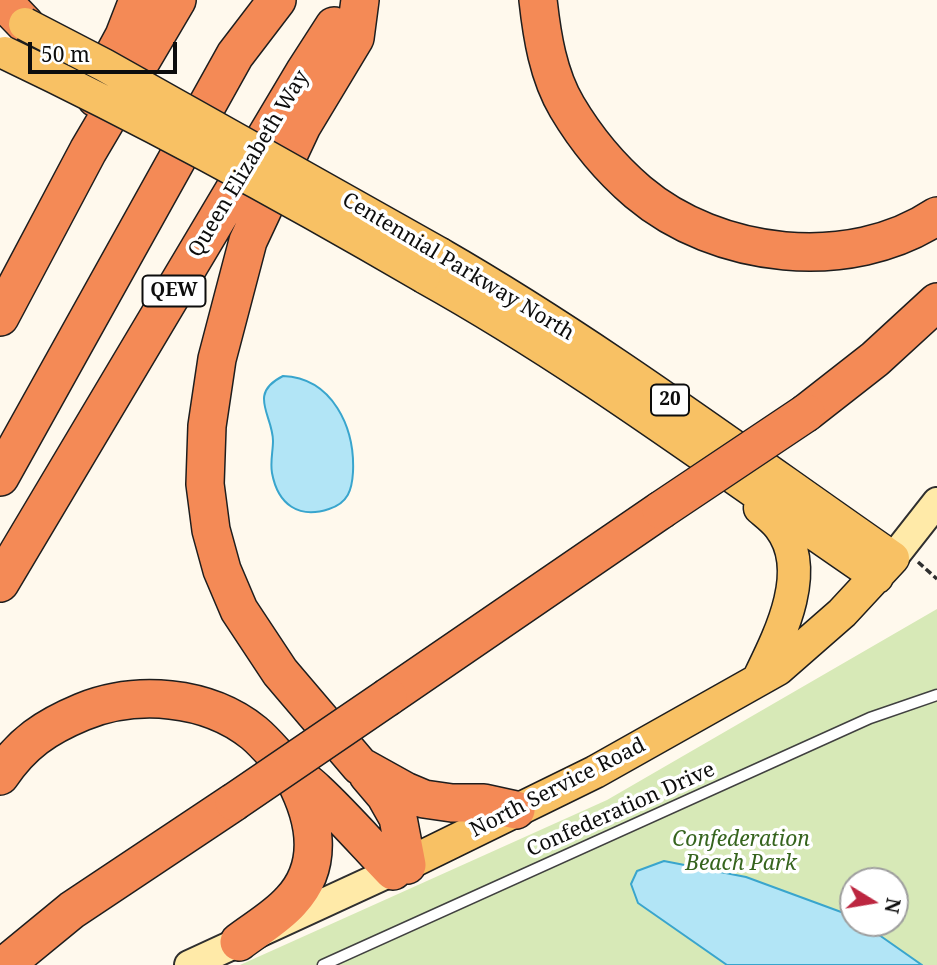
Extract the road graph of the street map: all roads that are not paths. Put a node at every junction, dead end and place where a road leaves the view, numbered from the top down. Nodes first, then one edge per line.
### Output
1 (138, 0) edge
2 (177, 0) edge
3 (277, 0) edge
4 (352, 0) edge
5 (360, 0) edge
6 (538, 0) edge
7 (9, 12) edge
8 (2, 52) edge
9 (88, 151) junction
10 (937, 216) edge
11 (432, 265) junction
12 (937, 302) edge
13 (0, 317) edge
14 (0, 477) edge
15 (743, 485) junction
16 (937, 502) edge
17 (896, 565) junction
18 (0, 583) edge
19 (757, 681) junction
20 (937, 695) edge
21 (360, 766) junction
22 (289, 768) junction
23 (0, 776) edge
24 (516, 810) junction
25 (400, 868) junction
26 (239, 942) junction
27 (5, 965) edge
28 (189, 965) edge
29 (323, 965) edge

1 - 9 highway
2 - 9 highway
3 - 14 highway, QEW
4 - 18 highway, Queen Elizabeth Way / QEW
5 - 21 highway
6 - 10 highway
7 - 11 main road, Centennial Parkway North / 20, bridge
8 - 11 main road, Centennial Parkway North / 20, bridge
9 - 13 highway
11 - 15 main road, Centennial Parkway North / 20
11 - 17 main road, Centennial Parkway North / 20
12 - 27 highway, bridge
15 - 17 main road, Centennial Parkway North / 20
15 - 19 main road
16 - 17 street
17 - 19 main road, North Service Road
19 - 24 main road, North Service Road
20 - 29 lane, Confederation Drive
21 - 24 highway
21 - 25 highway
22 - 23 highway
22 - 25 highway
22 - 26 highway
24 - 25 main road, North Service Road
25 - 26 street, North Service Road
26 - 28 street, North Service Road

